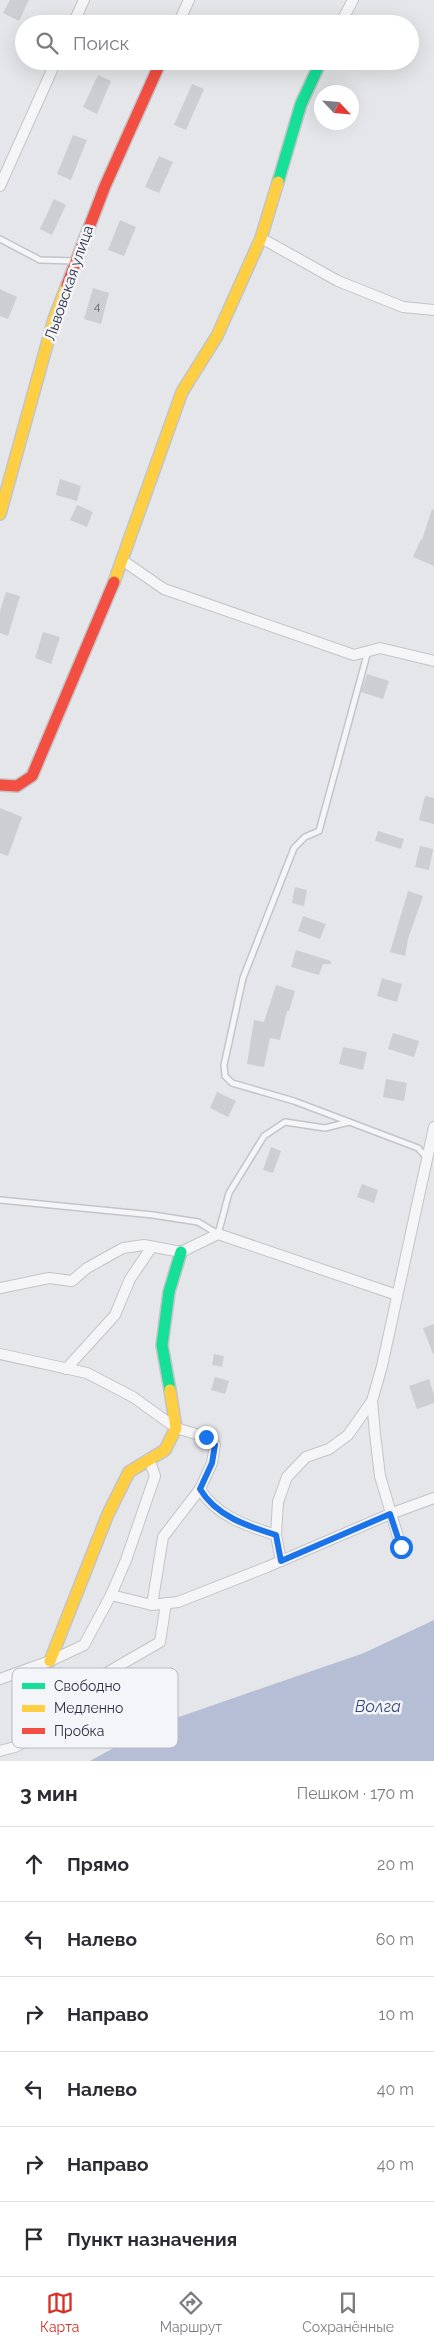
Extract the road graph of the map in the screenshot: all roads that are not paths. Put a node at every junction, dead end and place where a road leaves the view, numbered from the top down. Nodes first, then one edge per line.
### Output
1 (84, 0) edge
2 (189, 0) edge
3 (354, 0) edge
4 (77, 15) edge
5 (182, 15) edge
6 (345, 15) edge
7 (52, 70) edge
8 (157, 70) edge
9 (317, 70) edge
10 (0, 186) edge
11 (261, 238) junction
12 (0, 239) edge
13 (75, 260) junction
14 (434, 310) edge
15 (0, 514) edge
16 (122, 560) junction
17 (368, 651) junction
18 (434, 660) edge
19 (0, 785) edge
20 (350, 1122) junction
21 (434, 1127) edge
22 (427, 1157) junction
23 (434, 1170) edge
24 (0, 1200) edge
25 (218, 1234) junction
26 (151, 1248) junction
27 (181, 1252) junction
28 (4, 1287) edge
29 (0, 1295) edge
30 (397, 1295) junction
31 (0, 1354) edge
32 (66, 1369) junction
33 (372, 1401) junction
34 (176, 1428) junction
35 (149, 1459) junction
36 (200, 1489) junction
37 (434, 1498) edge
38 (390, 1514) junction
39 (276, 1535) junction
40 (401, 1547) dead end
41 (281, 1561) junction
42 (111, 1595) junction
43 (166, 1603) junction
44 (152, 1605) junction
45 (50, 1661) junction
46 (31, 1668) edge
47 (115, 1668) edge
48 (12, 1675) edge
49 (0, 1679) edge

1 - 4 street
2 - 5 street
3 - 6 street
7 - 10 street
8 - 13 street, Львовская улица
9 - 11 street
11 - 14 street
11 - 16 street
12 - 13 lane
13 - 15 street, Львовская улица
16 - 17 street
16 - 19 street
17 - 18 street
17 - 20 lane
20 - 22 lane
20 - 25 lane
21 - 22 street
22 - 23 street
22 - 30 street
24 - 25 lane
25 - 27 street
25 - 30 street
26 - 27 street
26 - 28 street
26 - 32 street
27 - 34 street
28 - 29 street
30 - 33 street
31 - 32 street
32 - 34 street
33 - 38 street
33 - 39 street
34 - 35 street
34 - 36 street
35 - 42 street
35 - 45 street
36 - 39 street
36 - 44 street
37 - 38 street
38 - 40 street
38 - 41 street
39 - 41 street
41 - 43 street
42 - 44 street
42 - 45 street
43 - 44 street
43 - 47 street
45 - 46 street
48 - 49 street

